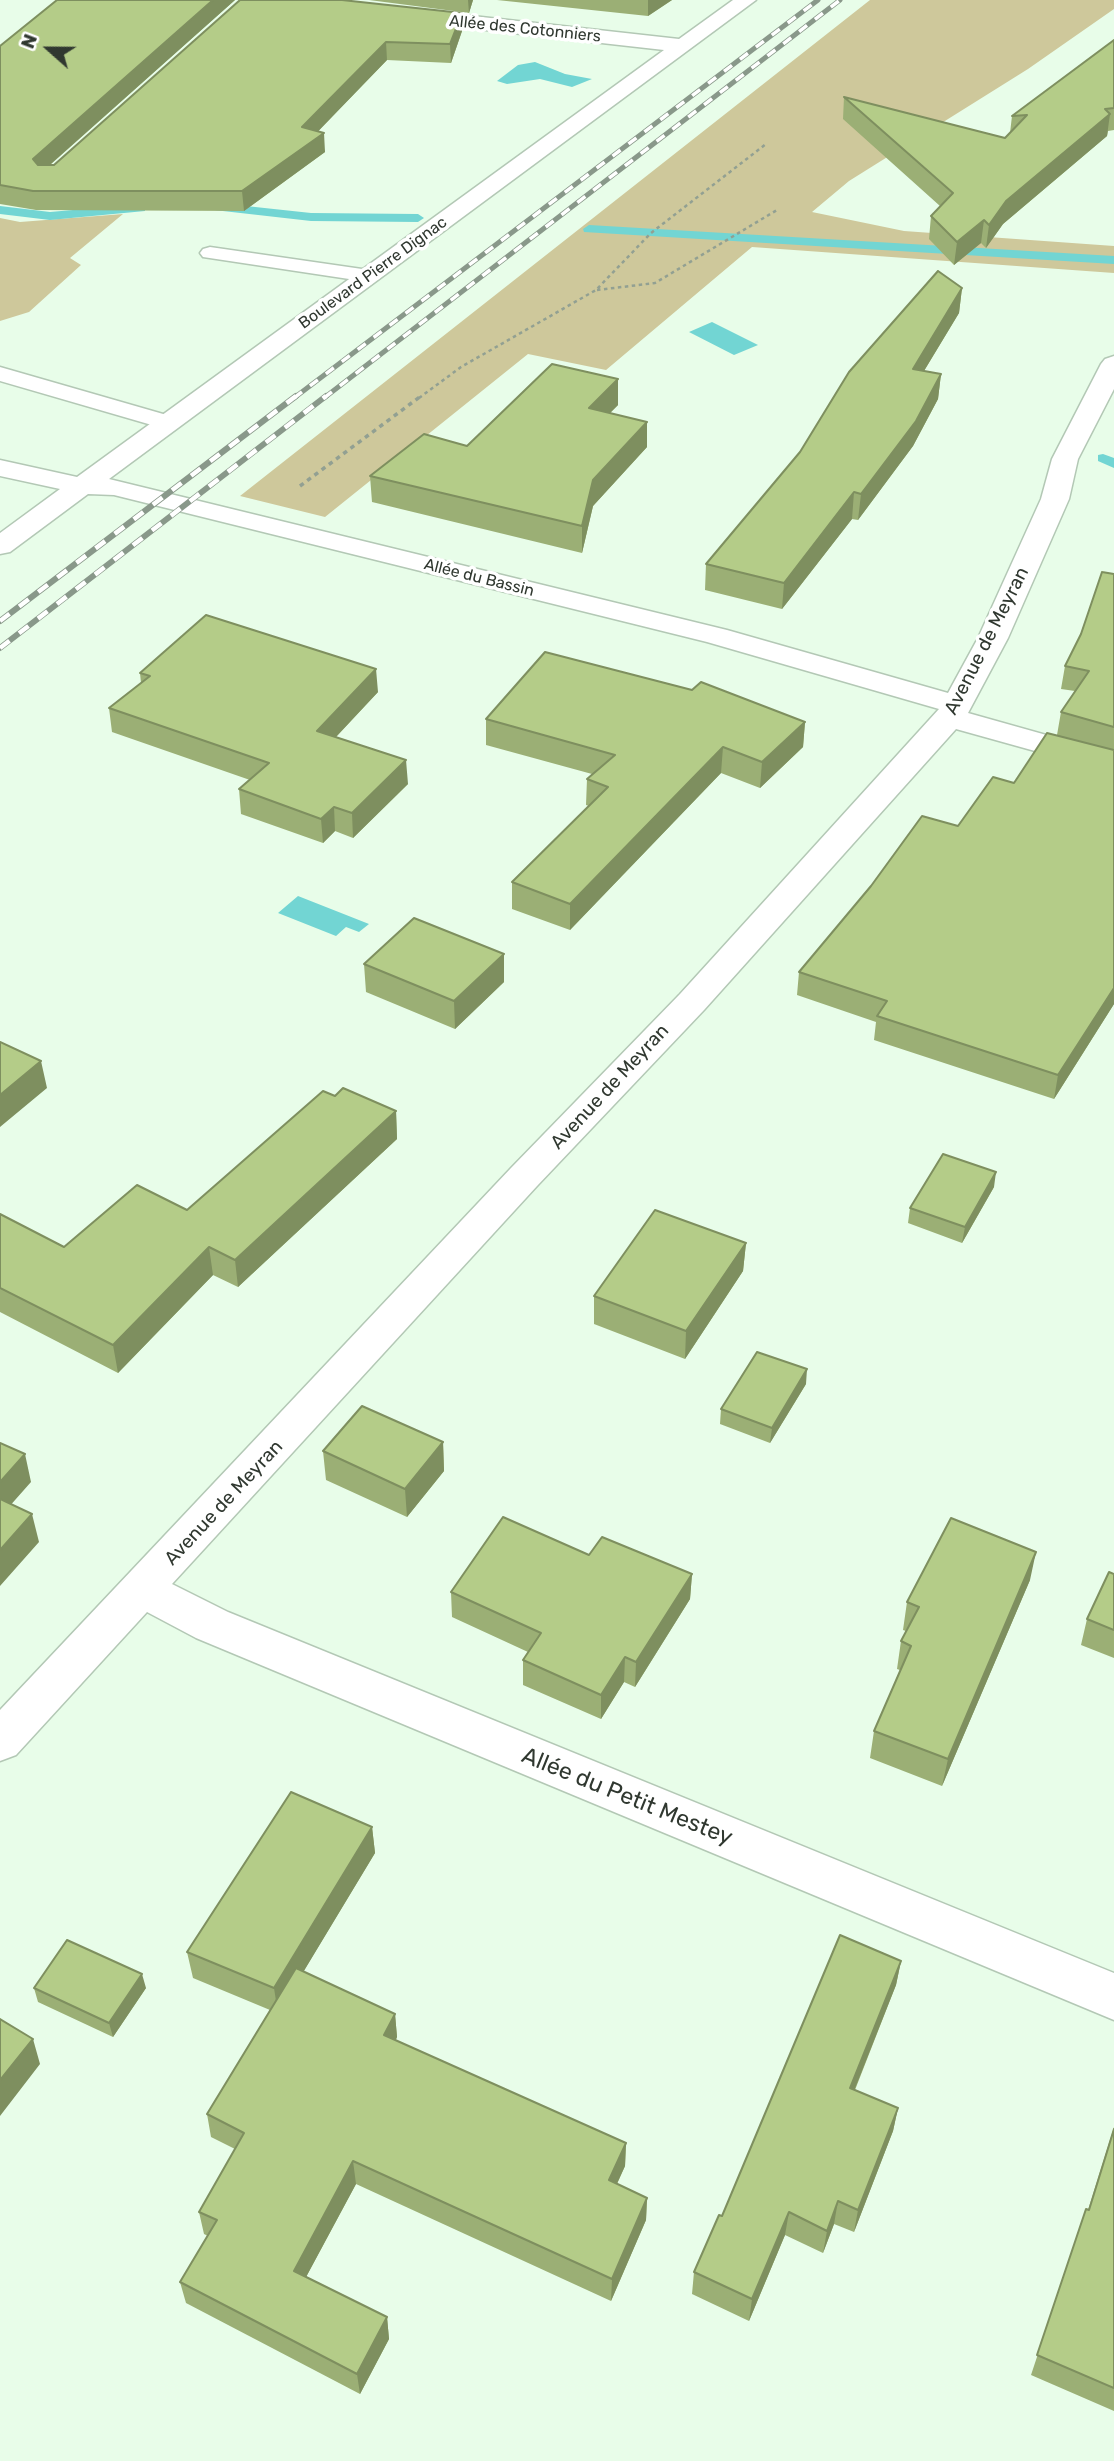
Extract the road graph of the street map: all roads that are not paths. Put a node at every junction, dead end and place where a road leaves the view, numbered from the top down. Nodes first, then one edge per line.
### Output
1 (746, 0) edge
2 (337, 4) edge
3 (310, 5) edge
4 (683, 46) junction
5 (210, 253) dead end
6 (369, 276) junction
7 (0, 374) edge
8 (1108, 384) edge
9 (169, 423) junction
10 (0, 467) edge
11 (83, 486) junction
12 (0, 546) edge
13 (953, 711) junction
14 (1114, 764) edge
15 (143, 1590) junction
16 (0, 1741) edge
17 (1114, 1997) edge

1 - 4 street, Boulevard Pierre Dignac
2 - 3 street, Allée des Cotonniers
2 - 4 street, Allée des Cotonniers
4 - 6 street, Boulevard Pierre Dignac
5 - 6 lane
6 - 9 street, Boulevard Pierre Dignac
7 - 9 lane
8 - 13 street, Avenue de Meyran
9 - 11 street, Boulevard Pierre Dignac
10 - 11 street, Allée du Bassin
11 - 12 street, Boulevard Pierre Dignac
11 - 13 street, Allée du Bassin
13 - 14 street, Allée du Bassin
13 - 15 street, Avenue de Meyran
15 - 16 street, Avenue de Meyran
15 - 17 street, Allée du Petit Mestey

